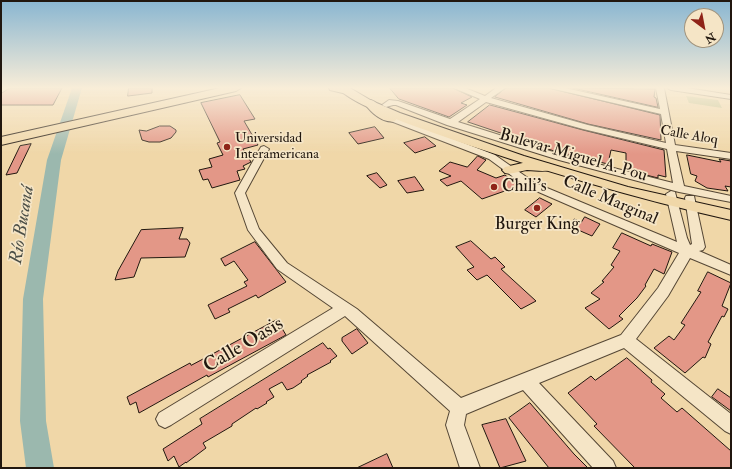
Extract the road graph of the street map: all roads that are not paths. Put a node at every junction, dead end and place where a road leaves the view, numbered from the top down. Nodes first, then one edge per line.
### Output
1 (122, 110) edge
2 (129, 110) edge
3 (377, 110) edge
4 (386, 110) edge
5 (400, 110) edge
6 (417, 110) edge
7 (469, 110) edge
8 (525, 110) edge
9 (653, 110) edge
10 (664, 112) joint
11 (391, 118) joint
12 (84, 119) junction
13 (450, 122) junction
14 (7, 138) edge
15 (672, 147) junction
16 (264, 149) dead end
17 (731, 156) edge
18 (545, 167) junction
19 (510, 170) junction
20 (674, 195) junction
21 (731, 199) edge
22 (691, 202) junction
23 (731, 207) edge
24 (731, 215) edge
25 (693, 249) junction
26 (731, 261) edge
27 (731, 270) edge
28 (345, 308) junction
29 (626, 340) junction
30 (526, 381) junction
31 (459, 408) junction
32 (165, 419) dead end
33 (731, 425) edge
34 (470, 468) edge
35 (606, 468) edge

1 - 12 highway
2 - 12 highway
3 - 11 highway
4 - 18 main road, Bulevar Miguel A. Pou
5 - 20 main road, Bulevar Miguel A. Pou
6 - 13 street
7 - 13 street
8 - 15 street, Calle Aloq
9 - 10 street
10 - 15 street
11 - 19 street, Calle Marginal
12 - 14 highway
13 - 20 street
15 - 17 street, Calle Aloq
15 - 20 street
16 - 28 street
18 - 19 highway
18 - 20 main road, Bulevar Miguel A. Pou
19 - 25 street, Calle Marginal
20 - 21 street
20 - 22 main road, Bulevar Miguel A. Pou
20 - 25 street
22 - 23 main road, Bulevar Miguel A. Pou
22 - 24 main road, Bulevar Miguel A. Pou
22 - 25 street
25 - 26 street
25 - 27 street
25 - 29 street
28 - 31 street
28 - 32 street, Calle Oasis
29 - 30 street
29 - 33 street
30 - 31 street
30 - 35 street
31 - 34 street

